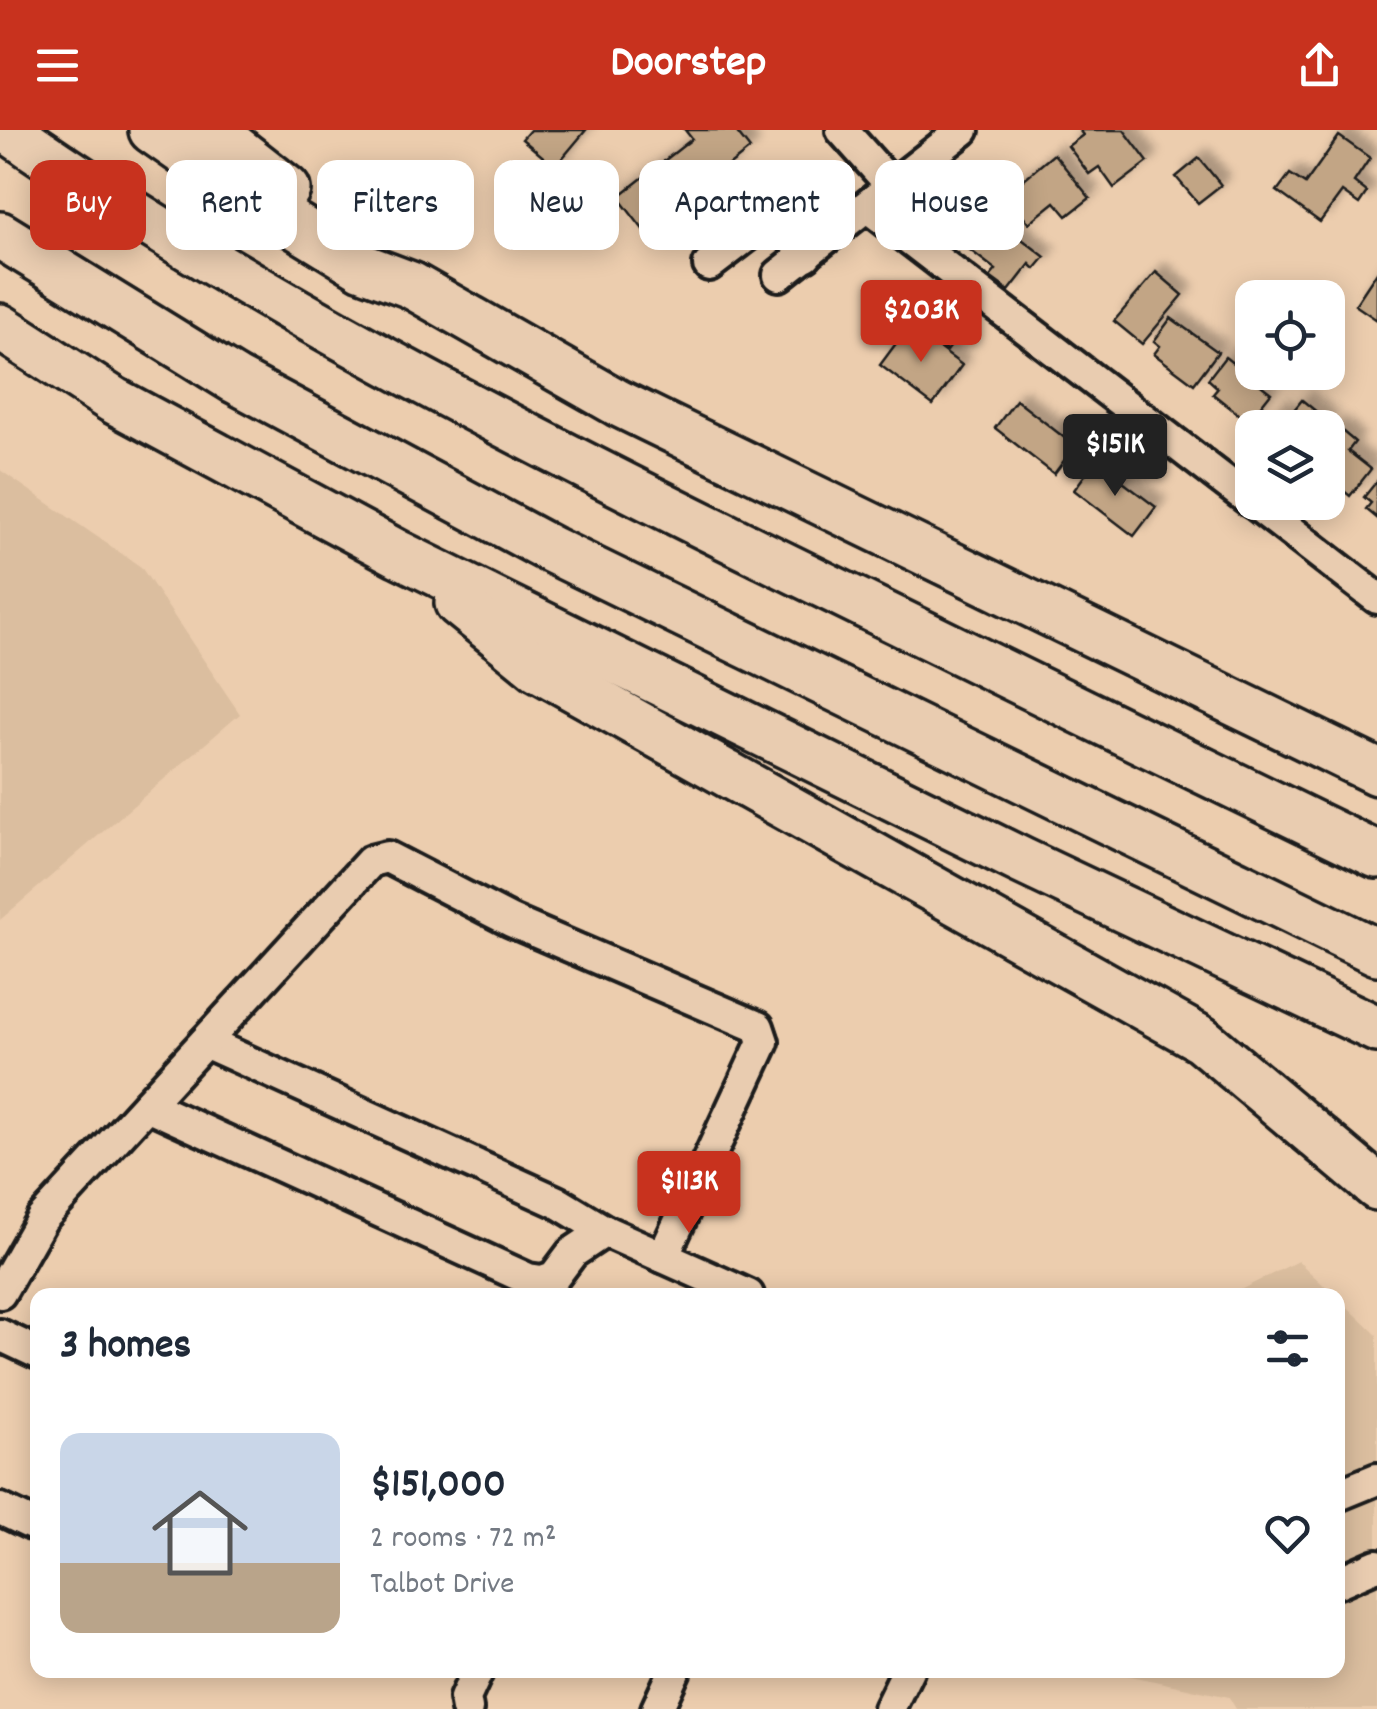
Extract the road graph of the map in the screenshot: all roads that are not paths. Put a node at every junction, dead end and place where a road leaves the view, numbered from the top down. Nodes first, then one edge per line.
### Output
1 (8, 130) edge
2 (152, 130) edge
3 (212, 130) edge
4 (842, 130) edge
5 (964, 130) edge
6 (925, 160) edge
7 (875, 167) edge
8 (875, 200) edge
9 (868, 206) junction
10 (0, 235) edge
11 (806, 255) junction
12 (709, 265) dead end
13 (779, 275) dead end
14 (411, 285) junction
15 (0, 328) edge
16 (1235, 488) edge
17 (1276, 520) edge
18 (399, 554) junction
19 (1377, 598) edge
20 (1377, 772) edge
21 (1377, 855) edge
22 (1377, 952) edge
23 (1377, 1028) edge
24 (204, 1042) junction
25 (148, 1104) junction
26 (1377, 1187) edge
27 (605, 1230) junction
28 (663, 1257) junction
29 (732, 1288) edge
30 (0, 1293) edge
31 (0, 1335) edge
32 (30, 1349) edge
33 (1377, 1480) edge
34 (1345, 1493) edge
35 (0, 1509) edge
36 (30, 1523) edge
37 (1377, 1566) edge
38 (1345, 1579) edge
39 (474, 1678) edge
40 (671, 1678) edge
41 (904, 1678) edge
42 (467, 1709) edge
43 (657, 1709) edge
44 (889, 1709) edge

1 - 21 highway
2 - 14 highway
3 - 14 highway
4 - 7 street
5 - 6 street
8 - 9 street
9 - 11 street
9 - 16 street
10 - 22 highway
11 - 12 street
11 - 13 street
14 - 20 highway
15 - 18 highway
17 - 19 street
18 - 23 highway
18 - 26 highway
24 - 25 street
24 - 27 street
24 - 28 street
25 - 27 street
25 - 30 street
27 - 28 street
28 - 29 street
31 - 32 street
33 - 34 street
35 - 36 street
37 - 38 street
39 - 42 street
40 - 43 street
41 - 44 street

